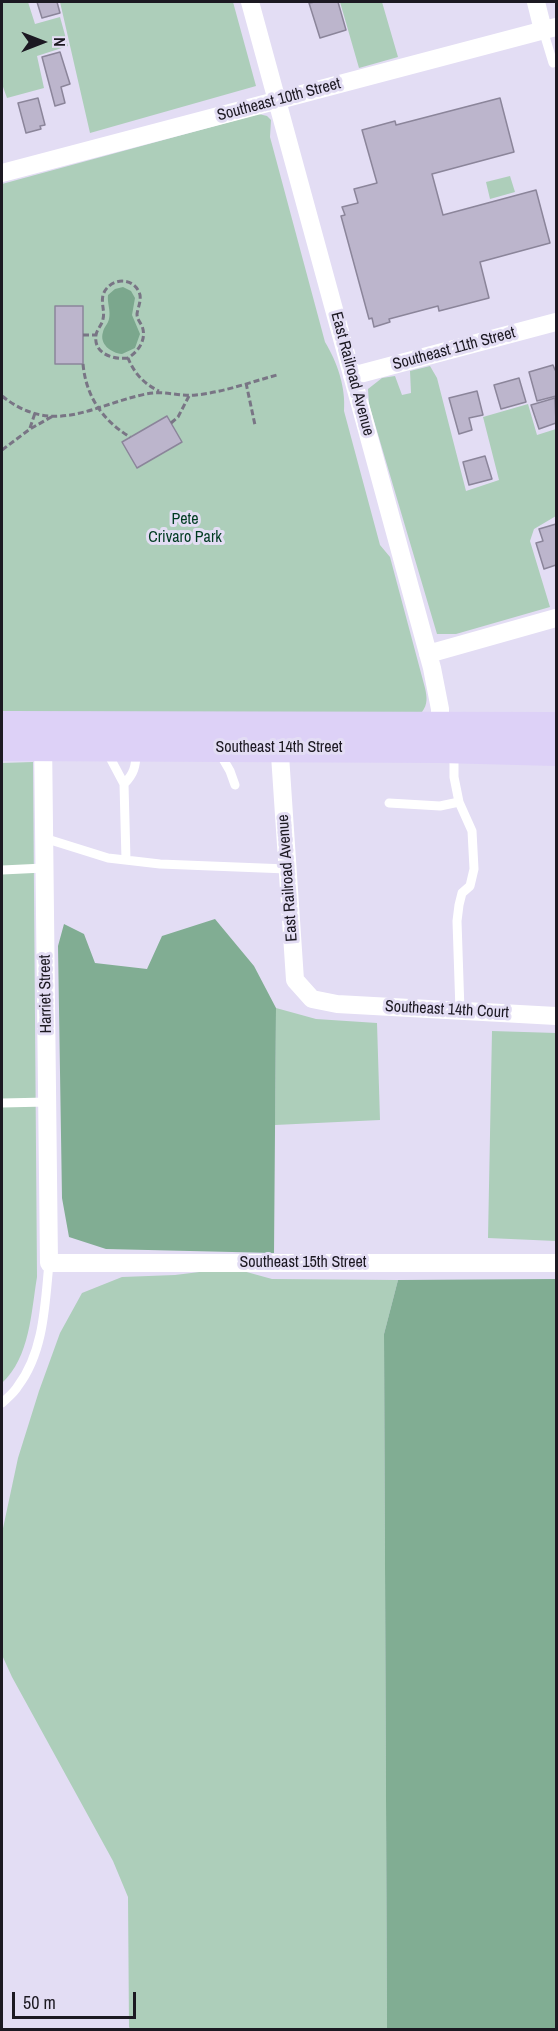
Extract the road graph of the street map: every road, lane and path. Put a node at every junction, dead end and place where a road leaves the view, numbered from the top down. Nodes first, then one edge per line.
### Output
1 (250, 2) edge
2 (536, 2) edge
3 (550, 28) edge
4 (553, 63) dead end
5 (276, 100) junction
6 (2, 173) edge
7 (556, 322) edge
8 (82, 335) dead end
9 (96, 335) junction
10 (128, 358) junction
11 (83, 364) dead end
12 (277, 375) dead end
13 (352, 376) junction
14 (246, 383) junction
15 (160, 392) junction
16 (2, 396) edge
17 (189, 396) junction
18 (98, 408) junction
19 (35, 413) junction
20 (55, 416) junction
21 (171, 423) dead end
22 (255, 425) dead end
23 (30, 429) junction
24 (130, 437) dead end
25 (2, 450) edge
26 (556, 618) edge
27 (428, 654) junction
28 (2, 725) edge
29 (556, 726) edge
30 (43, 736) junction
31 (279, 736) junction
32 (445, 741) junction
33 (2, 747) edge
34 (104, 747) junction
35 (136, 747) junction
36 (216, 748) junction
37 (556, 752) edge
38 (124, 784) junction
39 (235, 785) dead end
40 (459, 802) junction
41 (389, 803) dead end
42 (44, 838) junction
43 (126, 860) junction
44 (44, 868) junction
45 (287, 869) junction
46 (2, 870) edge
47 (337, 1004) joint
48 (460, 1011) junction
49 (556, 1016) edge
50 (2, 1102) edge
51 (47, 1102) junction
52 (49, 1263) junction
53 (556, 1263) edge
54 (2, 1403) edge

1 - 5 street, East Railroad Avenue
2 - 3 street
3 - 4 lane
3 - 5 street, Southeast 10th Street
5 - 6 street, Southeast 10th Street
5 - 13 street, East Railroad Avenue
7 - 13 street, Southeast 11th Street
8 - 9 path
9 - 10 path
9 - 10 path
10 - 15 path
11 - 18 path
12 - 14 path
13 - 27 street, East Railroad Avenue
14 - 17 path
14 - 22 path
15 - 17 path
15 - 18 path
16 - 19 path
17 - 21 path
18 - 20 path
18 - 24 path
19 - 20 path
19 - 23 path
20 - 23 path
23 - 25 path
26 - 27 street
27 - 32 street, East Railroad Avenue
28 - 30 main road, Southeast 14th Street
29 - 32 main road, Southeast 14th Street
30 - 31 main road, Southeast 14th Street
30 - 33 main road, Southeast 14th Street
30 - 34 main road, Southeast 14th Street
30 - 42 street, Harriet Street
31 - 32 main road, Southeast 14th Street
31 - 36 main road, Southeast 14th Street
31 - 45 street, East Railroad Avenue
32 - 37 main road, Southeast 14th Street
32 - 40 lane
34 - 35 main road, Southeast 14th Street
34 - 38 lane
35 - 36 main road, Southeast 14th Street
35 - 38 lane
36 - 39 lane
38 - 43 lane
40 - 41 lane
40 - 48 lane
42 - 43 lane
42 - 44 street, Harriet Street
43 - 45 lane
44 - 46 lane
44 - 51 street, Harriet Street
45 - 47 street, East Railroad Avenue
47 - 48 street, Southeast 14th Court
48 - 49 street, Southeast 14th Court
50 - 51 lane
51 - 52 street, Harriet Street
52 - 53 street, Southeast 15th Street
52 - 54 lane

